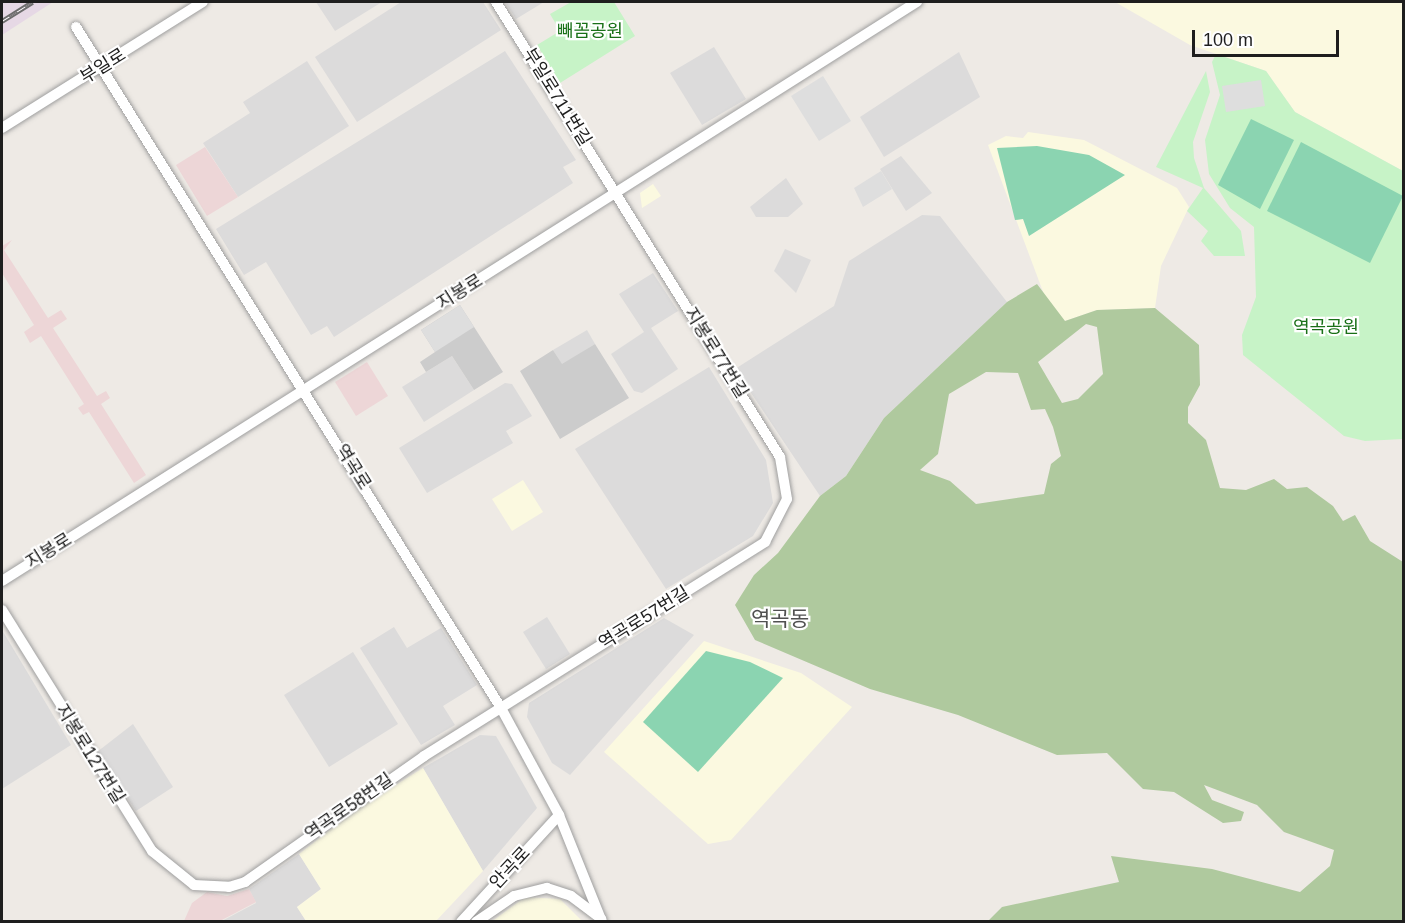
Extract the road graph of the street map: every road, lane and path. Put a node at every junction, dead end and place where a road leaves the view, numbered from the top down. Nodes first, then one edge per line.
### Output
1 (203, 2) edge
2 (496, 2) edge
3 (917, 2) edge
4 (76, 27) dead end
5 (101, 67) junction
6 (2, 128) edge
7 (617, 193) junction
8 (304, 389) junction
9 (780, 520) joint
10 (2, 581) edge
11 (2, 610) edge
12 (501, 708) junction
13 (559, 815) junction
14 (194, 885) joint
15 (601, 920) edge
16 (461, 921) edge
17 (476, 921) edge

1 - 5 street, 부일로
2 - 7 street, 부일로711번길
3 - 7 street, 지봉로
4 - 5 street, 역곡로
5 - 6 street, 부일로
5 - 8 street, 역곡로
7 - 8 street, 지봉로
7 - 9 street, 지봉로77번길
8 - 10 street, 지봉로
8 - 12 street, 역곡로
9 - 12 street, 역곡로57번길
11 - 14 street, 지봉로127번길
12 - 13 street, 역곡로
12 - 14 street, 역곡로58번길
13 - 15 street, 역곡로
13 - 16 street, 안곡로
15 - 17 street

